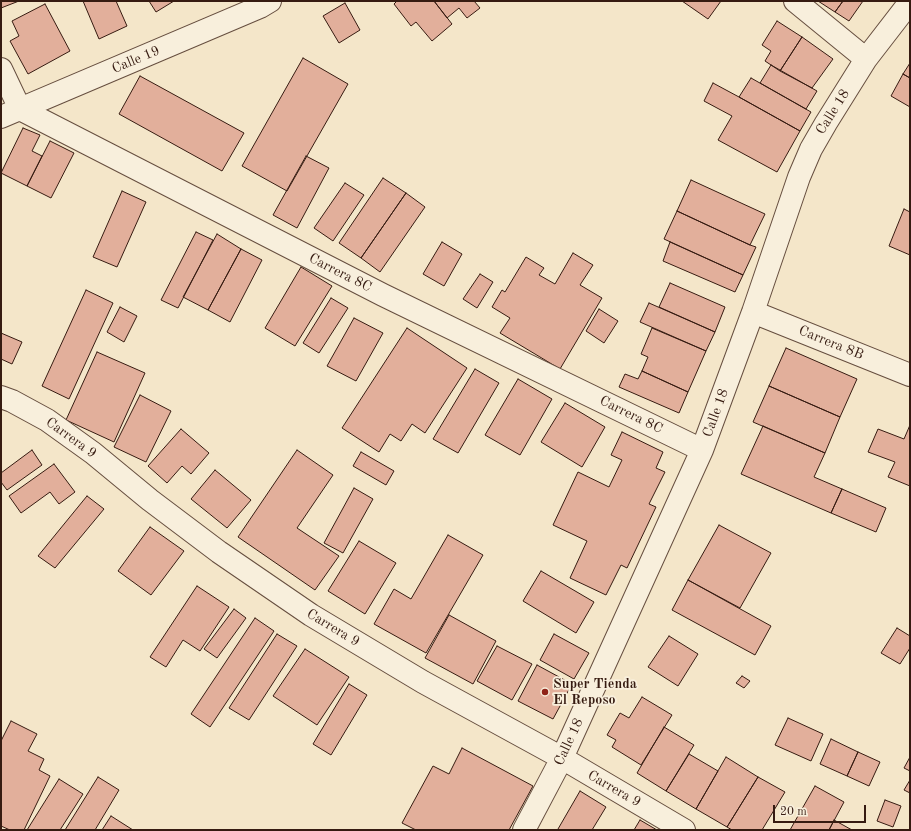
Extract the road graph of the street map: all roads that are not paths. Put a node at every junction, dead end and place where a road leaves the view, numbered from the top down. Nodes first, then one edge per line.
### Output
1 (270, 1) edge
2 (795, 1) edge
3 (910, 2) edge
4 (866, 59) junction
5 (1, 69) edge
6 (11, 113) edge
7 (753, 312) junction
8 (910, 375) edge
9 (1, 397) edge
10 (702, 450) junction
11 (562, 758) junction
12 (524, 830) edge
13 (684, 830) edge

1 - 6 street, Calle 19
2 - 4 street
3 - 4 street, Calle 18
4 - 7 street, Calle 18
5 - 6 street
6 - 10 street, Carrera 8C
7 - 8 street, Carrera 8B
7 - 10 street, Calle 18
9 - 11 street, Carrera 9
10 - 11 street, Calle 18
11 - 12 street, Calle 18
11 - 13 street, Carrera 9

